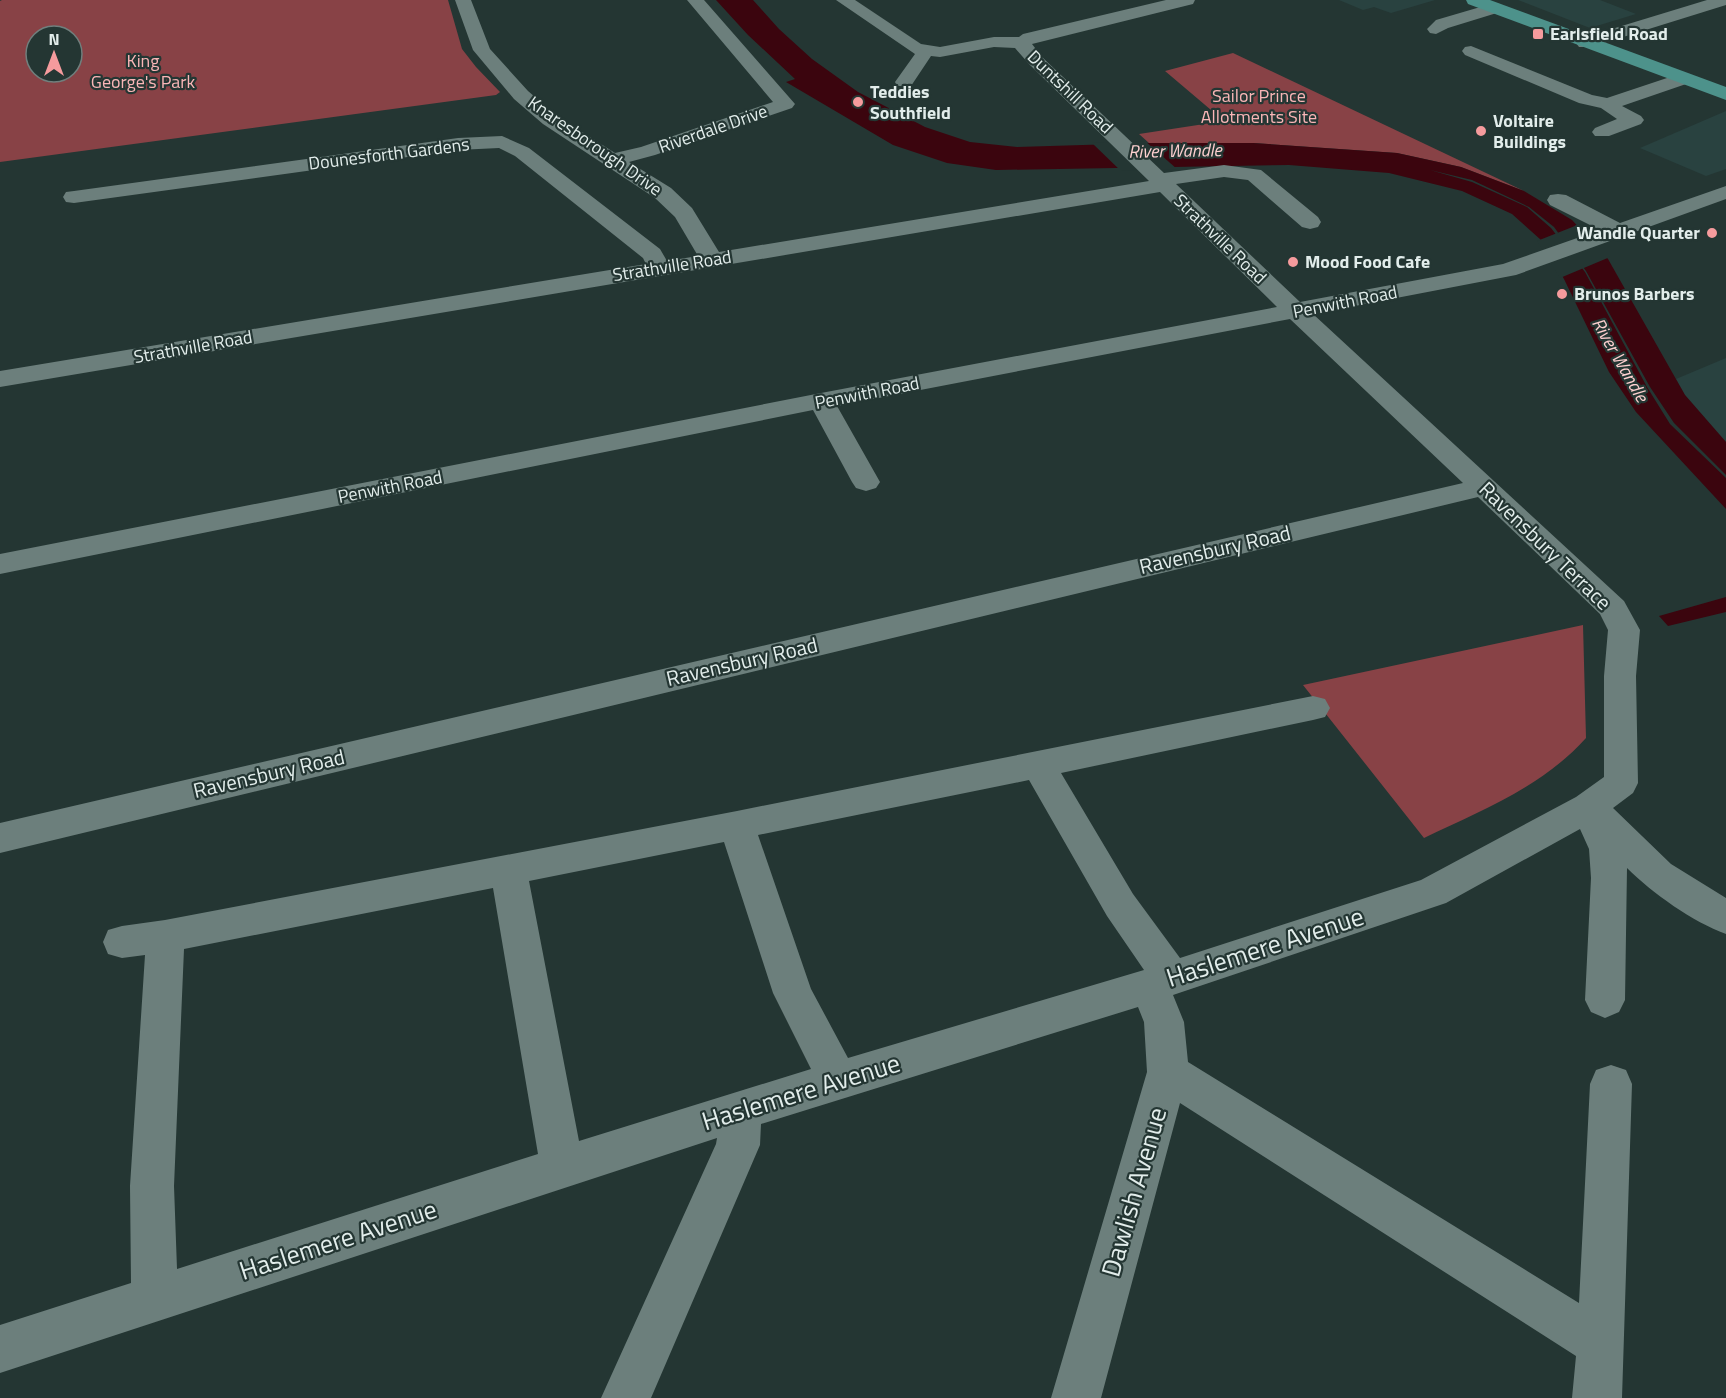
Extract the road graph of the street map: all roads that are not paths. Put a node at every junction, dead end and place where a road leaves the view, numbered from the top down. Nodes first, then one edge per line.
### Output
1 (463, 0) edge
2 (695, 0) edge
3 (844, 0) edge
4 (1187, 0) edge
5 (1474, 0) edge
6 (1725, 0) edge
7 (1494, 8) junction
8 (1436, 29) dead end
9 (1023, 43) junction
10 (1585, 43) junction
11 (926, 51) junction
12 (1471, 51) dead end
13 (1682, 79) junction
14 (904, 82) dead end
15 (1726, 94) edge
16 (1608, 105) junction
17 (1602, 132) dead end
18 (612, 160) junction
19 (1158, 180) junction
20 (1726, 192) edge
21 (74, 197) dead end
22 (1558, 200) dead end
23 (1310, 222) dead end
24 (1607, 234) junction
25 (712, 260) junction
26 (660, 268) junction
27 (1296, 311) junction
28 (0, 379) edge
29 (821, 401) junction
30 (866, 482) dead end
31 (1484, 487) junction
32 (0, 564) edge
33 (1313, 708) dead end
34 (1038, 765) junction
35 (1589, 807) junction
36 (737, 825) junction
37 (0, 838) edge
38 (508, 870) junction
39 (1726, 918) edge
40 (165, 936) junction
41 (122, 942) dead end
42 (1160, 982) junction
43 (1605, 1000) dead end
44 (1168, 1072) junction
45 (838, 1080) junction
46 (1611, 1084) dead end
47 (740, 1110) junction
48 (562, 1167) junction
49 (155, 1299) junction
50 (1600, 1344) junction
51 (0, 1349) edge
52 (626, 1398) edge
53 (1076, 1398) edge
54 (1597, 1398) edge

1 - 18 street, Knaresborough Drive
2 - 18 street, Riverdale Drive
3 - 11 street
4 - 9 street, Duntshill Road
5 - 7 main road
6 - 10 street
7 - 8 street
7 - 10 main road
9 - 11 street
9 - 19 street, Duntshill Road
10 - 13 main road
11 - 14 street
12 - 16 street
13 - 15 main road
13 - 16 street
16 - 17 street
18 - 25 street, Knaresborough Drive
19 - 23 street
19 - 25 street, Strathville Road
19 - 27 street, Strathville Road
20 - 24 street, Penwith Road
21 - 26 street, Dounesforth Gardens
22 - 24 street
24 - 27 street, Penwith Road
25 - 26 street, Strathville Road
26 - 28 street, Strathville Road
27 - 29 street, Penwith Road
27 - 31 street, Ravensbury Terrace
29 - 30 street
29 - 32 street, Penwith Road
31 - 35 street, Ravensbury Terrace
31 - 37 street, Ravensbury Road
33 - 34 street
34 - 36 street
34 - 42 street, Dawlish Avenue
35 - 39 street
35 - 42 street, Haslemere Avenue
35 - 43 street
36 - 38 street
36 - 45 street
38 - 40 street
38 - 48 street
40 - 41 street
40 - 49 street
42 - 44 street, Dawlish Avenue
42 - 45 street, Haslemere Avenue
44 - 50 street
44 - 53 street, Dawlish Avenue
45 - 47 street, Haslemere Avenue
46 - 50 street
47 - 48 street, Haslemere Avenue
47 - 52 street
48 - 49 street, Haslemere Avenue
49 - 51 street, Haslemere Avenue
50 - 54 street

